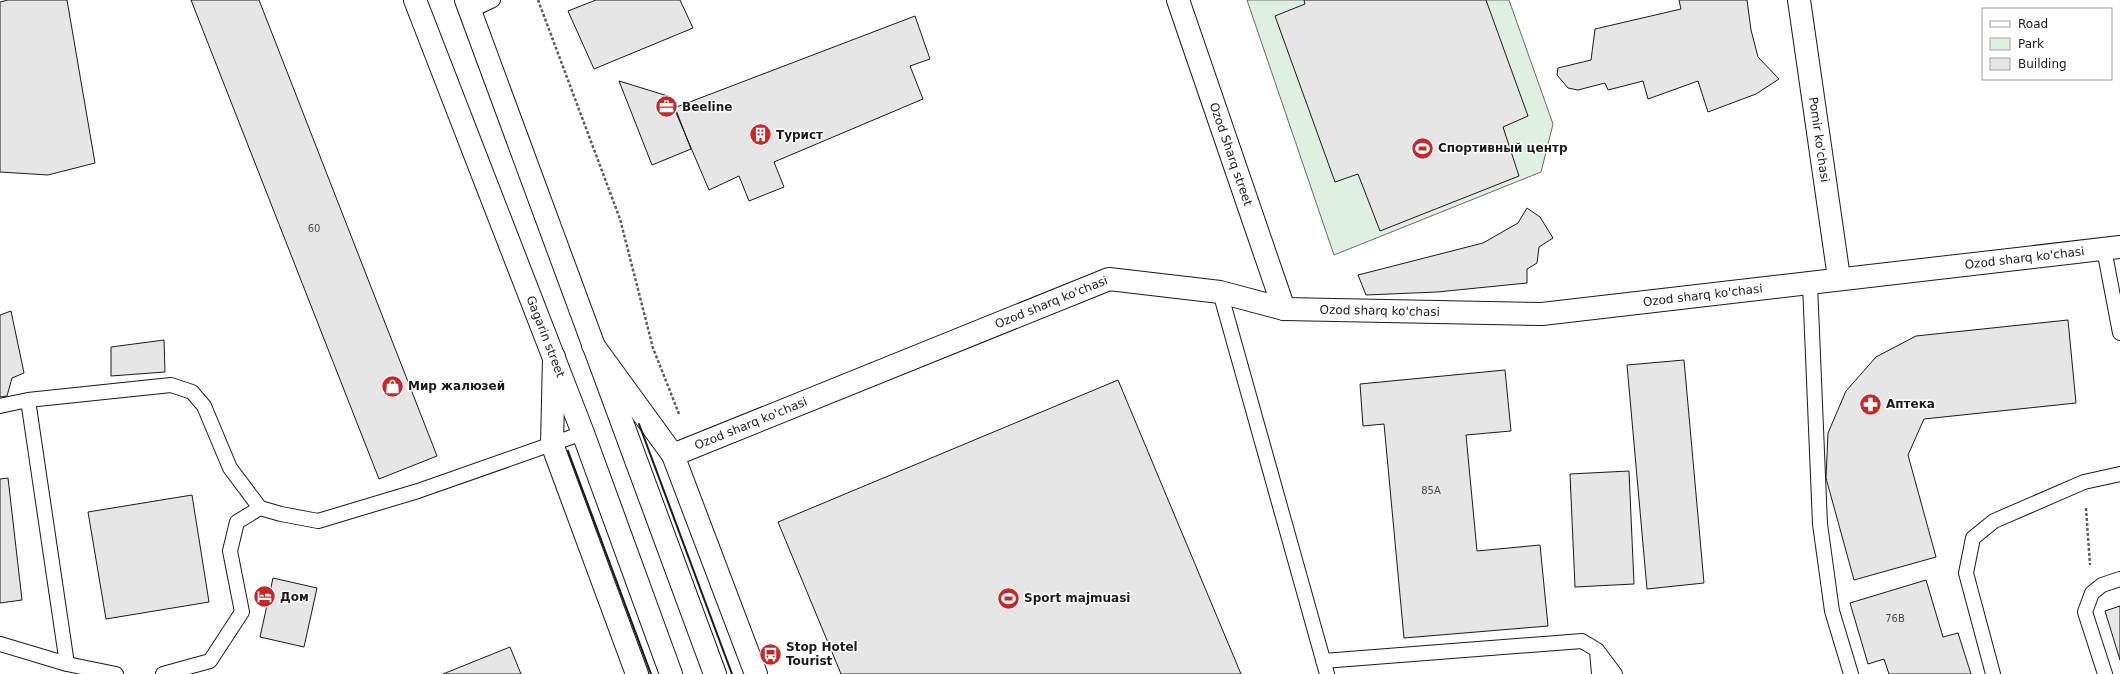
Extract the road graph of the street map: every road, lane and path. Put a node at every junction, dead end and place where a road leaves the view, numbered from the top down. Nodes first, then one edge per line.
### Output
1 (415, 0) edge
2 (493, 0) edge
3 (538, 0) edge
4 (1178, 0) edge
5 (1799, 0) edge
6 (468, 5) edge
7 (2112, 248) edge
8 (1839, 278) junction
9 (1810, 284) junction
10 (1220, 292) junction
11 (1284, 309) junction
12 (2120, 333) edge
13 (594, 345) junction
14 (554, 357) junction
15 (28, 400) junction
16 (0, 406) edge
17 (583, 433) junction
18 (707, 441) junction
19 (552, 444) junction
20 (673, 455) junction
21 (2120, 474) edge
22 (2084, 482) junction
23 (260, 508) junction
24 (2120, 579) edge
25 (2092, 593) junction
26 (0, 644) edge
27 (1597, 650) junction
28 (67, 664) junction
29 (1325, 668) edge
30 (116, 674) edge
31 (163, 674) edge
32 (637, 674) edge
33 (671, 674) edge
34 (715, 674) edge
35 (756, 674) edge
36 (1599, 674) edge
37 (1615, 674) edge
38 (1851, 674) edge
39 (1993, 674) edge
40 (2105, 674) edge

1 - 14 main road, Gagarin street
2 - 6 lane
3 - 18 path
4 - 11 main road, Ozod Sharq street
5 - 8 main road, Pomir ko'chasi
6 - 13 main road
7 - 8 main road, Ozod sharq ko'chasi
7 - 12 lane
8 - 9 main road, Ozod sharq ko'chasi
9 - 11 main road, Ozod sharq ko'chasi
9 - 38 lane
10 - 11 main road, Ozod sharq ko'chasi
10 - 18 main road, Ozod sharq ko'chasi
10 - 29 lane
13 - 20 main road
13 - 34 main road
14 - 17 main road, Gagarin street
14 - 19 main road
15 - 16 lane
15 - 23 lane
15 - 28 lane
17 - 19 lane
17 - 33 main road, Gagarin street
18 - 20 main road, Ozod sharq ko'chasi
19 - 23 lane
19 - 32 main road
20 - 35 main road
21 - 22 lane
22 - 25 path
22 - 39 lane
23 - 31 lane
24 - 25 lane
25 - 40 lane
26 - 28 lane
27 - 29 lane
27 - 36 lane
27 - 37 lane
28 - 30 lane

